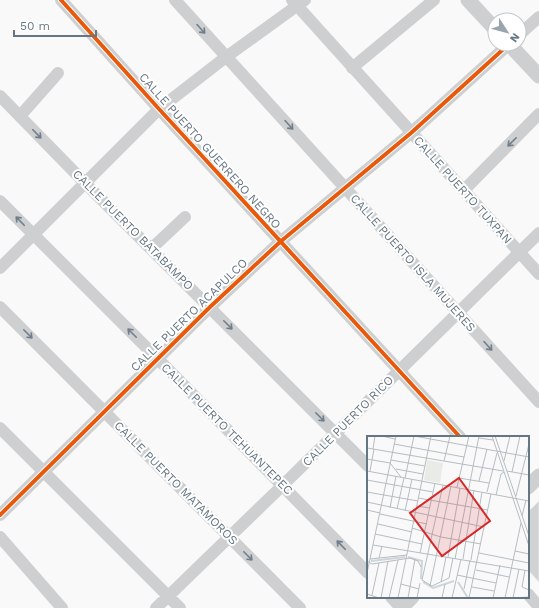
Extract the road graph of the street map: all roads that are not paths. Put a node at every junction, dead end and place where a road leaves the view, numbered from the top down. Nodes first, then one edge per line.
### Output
1 (61, 0) edge
2 (175, 0) edge
3 (434, 0) edge
4 (468, 0) edge
5 (298, 2) edge
6 (539, 17) edge
7 (487, 20) edge
8 (527, 28) edge
9 (500, 52) edge
10 (516, 52) edge
11 (226, 57) junction
12 (352, 68) junction
13 (58, 73) dead end
14 (539, 76) edge
15 (0, 96) edge
16 (159, 109) junction
17 (539, 114) edge
18 (20, 116) junction
19 (411, 133) junction
20 (85, 183) junction
21 (346, 188) junction
22 (464, 190) junction
23 (0, 201) edge
24 (185, 217) dead end
25 (539, 233) edge
26 (33, 234) junction
27 (280, 242) junction
28 (151, 248) junction
29 (520, 252) junction
30 (0, 268) edge
31 (539, 274) edge
32 (0, 307) edge
33 (210, 308) junction
34 (458, 313) junction
35 (159, 360) junction
36 (399, 371) junction
37 (539, 402) edge
38 (105, 411) junction
39 (0, 428) edge
40 (336, 433) junction
41 (459, 436) edge
42 (367, 465) edge
43 (43, 472) junction
44 (539, 476) edge
45 (283, 485) junction
46 (529, 486) edge
47 (0, 515) edge
48 (0, 537) edge
49 (229, 537) junction
50 (367, 573) edge
51 (529, 595) edge
52 (168, 596) junction
53 (392, 598) edge
54 (411, 598) edge
55 (539, 607) edge
56 (62, 608) edge
57 (156, 608) edge
58 (180, 608) edge
59 (300, 608) edge
60 (401, 608) edge

1 - 16 street, CALLE PUERTO GUERRERO NEGRO
2 -> 11 street, CALLE PUERTO ISLA MUJERES
3 - 12 street
4 - 7 street
5 - 11 street
5 - 12 street, CALLE PUERTO TUXPAN
6 - 8 street
9 - 19 street, CALLE PUERTO ACAPULCO
10 - 14 street
11 - 16 street
11 -> 21 street, CALLE PUERTO ISLA MUJERES
12 - 19 street, CALLE PUERTO TUXPAN
13 - 18 street
15 - 18 street, CALLE PUERTO BATABAMPO
16 - 20 street
16 - 27 street, CALLE PUERTO GUERRERO NEGRO
17 -> 22 street
18 -> 20 street, CALLE PUERTO BATABAMPO
19 - 21 street, CALLE PUERTO ACAPULCO
19 - 22 street, CALLE PUERTO TUXPAN
20 - 26 street
20 - 28 street, CALLE PUERTO BATABAMPO
21 - 27 street, CALLE PUERTO ACAPULCO
21 - 34 street, CALLE PUERTO ISLA MUJERES
22 - 29 street, CALLE PUERTO TUXPAN
26 -> 23 street, CALLE PUERTO TEHUANTEPEC
24 - 28 street
25 - 29 street, CALLE PUERTO RICO
26 - 30 street
35 -> 26 street, CALLE PUERTO TEHUANTEPEC
27 - 33 street, CALLE PUERTO ACAPULCO
27 - 36 street, CALLE PUERTO GUERRERO NEGRO
28 - 33 street, CALLE PUERTO BATABAMPO
29 - 31 street, CALLE PUERTO TUXPAN
29 - 34 street, CALLE PUERTO RICO
32 -> 38 street, CALLE PUERTO MATAMOROS
33 - 35 street, CALLE PUERTO ACAPULCO
33 -> 40 street, CALLE PUERTO BATABAMPO
34 - 36 street, CALLE PUERTO RICO
34 -> 37 street, CALLE PUERTO ISLA MUJERES
35 - 38 street, CALLE PUERTO ACAPULCO
35 - 45 street, CALLE PUERTO TEHUANTEPEC
36 - 40 street, CALLE PUERTO RICO
36 - 41 street, CALLE PUERTO GUERRERO NEGRO
38 - 43 street, CALLE PUERTO ACAPULCO
38 - 49 street, CALLE PUERTO MATAMOROS
39 - 43 street
40 - 42 street, CALLE PUERTO BATABAMPO
40 - 45 street, CALLE PUERTO RICO
43 - 47 street, CALLE PUERTO ACAPULCO
43 - 52 street
44 - 46 street
45 - 49 street, CALLE PUERTO RICO
50 -> 45 street, CALLE PUERTO TEHUANTEPEC
48 - 56 street
49 - 52 street, CALLE PUERTO RICO
49 -> 59 street, CALLE PUERTO MATAMOROS
51 - 55 street
52 - 57 street, CALLE PUERTO RICO
52 - 58 street
53 - 60 street
54 - 60 street

